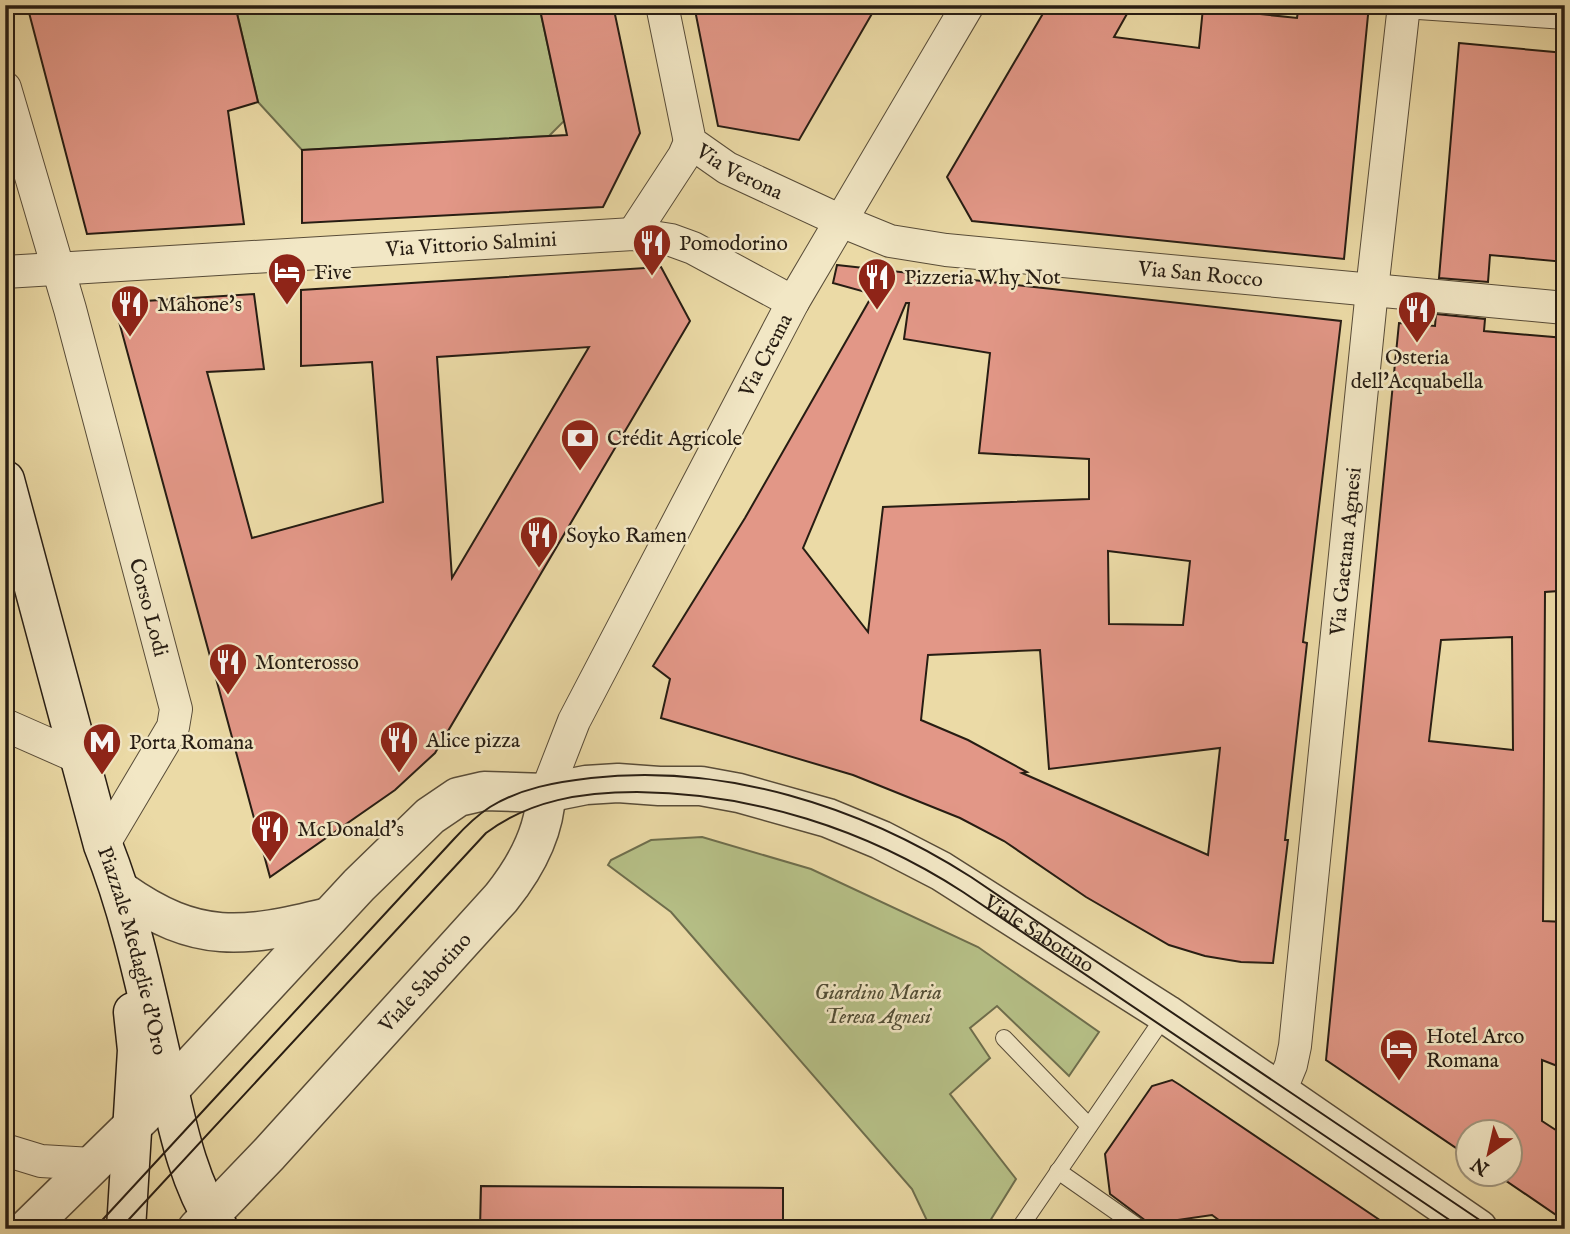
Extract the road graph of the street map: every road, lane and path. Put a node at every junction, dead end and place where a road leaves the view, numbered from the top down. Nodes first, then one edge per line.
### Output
1 (662, 5) edge
2 (968, 5) edge
3 (1403, 8) edge
4 (1565, 21) edge
5 (5, 88) edge
6 (690, 142) junction
7 (841, 221) junction
8 (633, 234) junction
9 (58, 268) junction
10 (5, 272) edge
11 (1372, 290) junction
12 (793, 302) junction
13 (1565, 309) edge
14 (5, 480) edge
15 (5, 725) edge
16 (80, 758) junction
17 (546, 793) junction
18 (103, 845) junction
19 (121, 891) junction
20 (330, 917) junction
21 (1166, 1014) junction
22 (220, 1033) joint
23 (1004, 1038) dead end
24 (169, 1090) junction
25 (1279, 1094) junction
26 (131, 1126) junction
27 (1089, 1126) junction
28 (5, 1150) edge
29 (270, 1154) joint
30 (92, 1164) junction
31 (1058, 1171) junction
32 (209, 1225) edge
33 (27, 1229) edge
34 (127, 1229) edge
35 (1019, 1229) edge
36 (1141, 1229) edge
37 (1479, 1229) edge

1 - 6 street, Via Verona
2 - 7 street, Via Crema
3 - 4 lane
3 - 11 street, Via Gaetana Agnesi
5 - 9 street, Corso Lodi
6 - 7 street, Via Verona
6 - 8 street
7 - 11 street, Via San Rocco
7 - 12 street, Via Crema
8 - 9 street, Via Vittorio Salmini
8 - 12 street, Via Vittorio Salmini
9 - 10 street
9 - 18 street, Corso Lodi
11 - 13 street, Via San Rocco
11 - 25 street, Via Gaetana Agnesi
12 - 17 street, Via Crema
14 - 16 street
15 - 16 street
16 - 18 street
17 - 20 street, Viale Sabotino
17 - 21 street, Viale Sabotino
17 - 29 street, Viale Sabotino
18 - 19 street, Piazzale Medaglie d'Oro
18 - 26 street, Piazzale Medaglie d'Oro
19 - 20 street
19 - 24 street, Piazzale Medaglie d'Oro
20 - 22 street, Viale Sabotino
21 - 25 street, Viale Sabotino
21 - 27 lane
22 - 24 street, Piazzale Medaglie d'Oro
23 - 27 lane
24 - 26 street, Piazzale Medaglie d'Oro
24 - 32 street, Piazzale Medaglie d'Oro
25 - 37 street, Viale Sabotino
26 - 30 street, Piazzale Medaglie d'Oro
26 - 34 street, Piazzale Medaglie d'Oro
27 - 31 lane
28 - 30 street
29 - 32 street, Piazzale Medaglie d'Oro
30 - 33 street, Piazzale Medaglie d'Oro
31 - 35 lane
31 - 36 lane

